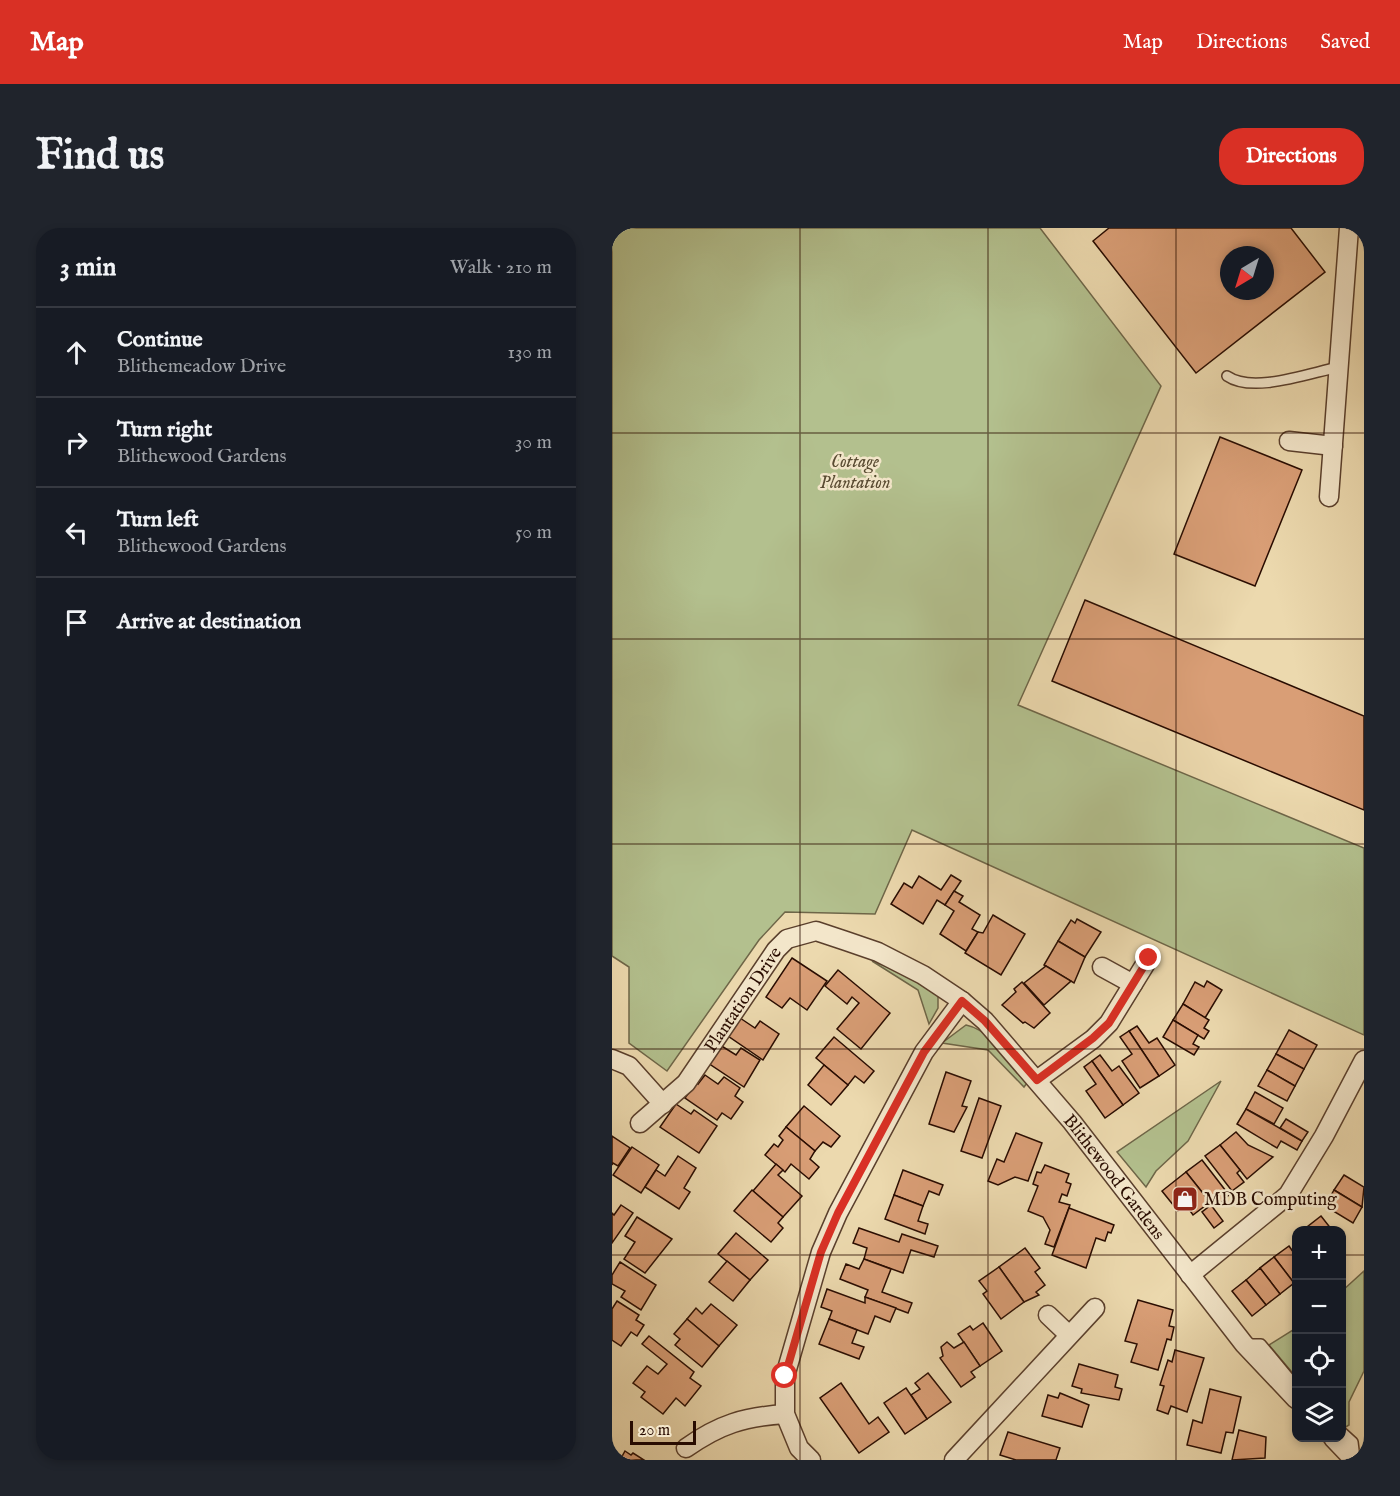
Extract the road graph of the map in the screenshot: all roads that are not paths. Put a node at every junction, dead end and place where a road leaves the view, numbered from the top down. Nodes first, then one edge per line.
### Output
1 (1349, 228) edge
2 (1339, 367) junction
3 (1227, 376) dead end
4 (1289, 441) dead end
5 (1333, 446) junction
6 (1329, 497) dead end
7 (1149, 958) dead end
8 (1102, 968) dead end
9 (1133, 984) junction
10 (962, 1001) junction
11 (612, 1059) edge
12 (1364, 1060) edge
13 (1037, 1080) junction
14 (663, 1104) junction
15 (640, 1123) dead end
16 (1190, 1275) junction
17 (1095, 1308) dead end
18 (1048, 1315) dead end
19 (1069, 1335) junction
20 (1244, 1344) junction
21 (1292, 1383) edge
22 (1292, 1395) edge
23 (785, 1414) junction
24 (1346, 1436) edge
25 (1338, 1442) edge
26 (686, 1448) dead end
27 (811, 1460) edge
28 (954, 1460) edge
29 (1355, 1460) edge

1 - 2 street
2 - 3 lane
2 - 5 street
4 - 5 street
5 - 6 street
7 - 9 street
8 - 9 street
9 - 13 street
10 - 13 street, Blithewood Gardens
10 - 14 street, Plantation Drive
10 - 23 street
11 - 14 street
12 - 16 street
13 - 16 street, Blithewood Gardens
14 - 15 street, Plantation Drive
16 - 20 street, Blithewood Gardens
17 - 19 street
18 - 19 street
19 - 28 street
20 - 21 lane
20 - 22 street, Blithewood Gardens
23 - 26 street
23 - 27 street
24 - 29 lane
25 - 29 street

